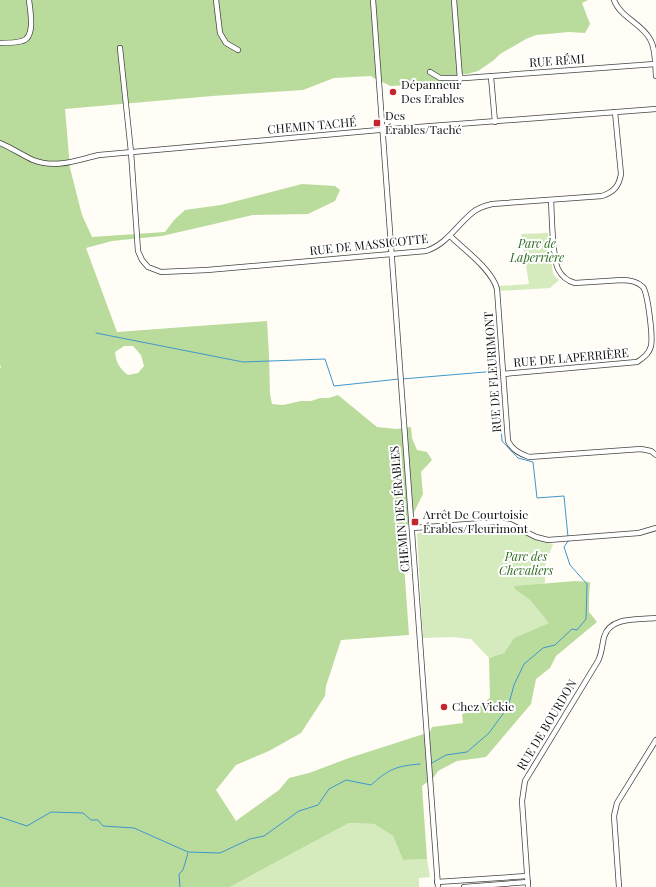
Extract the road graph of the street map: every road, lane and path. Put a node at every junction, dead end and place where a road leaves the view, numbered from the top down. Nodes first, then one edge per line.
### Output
1 (29, 0) edge
2 (216, 0) edge
3 (373, 0) edge
4 (454, 0) edge
5 (614, 0) edge
6 (0, 43) edge
7 (120, 48) dead end
8 (238, 50) dead end
9 (655, 64) edge
10 (430, 72) dead end
11 (491, 76) junction
12 (656, 76) edge
13 (460, 78) junction
14 (656, 109) edge
15 (615, 112) junction
16 (495, 122) junction
17 (383, 130) junction
18 (0, 144) edge
19 (131, 152) junction
20 (551, 200) junction
21 (450, 236) junction
22 (391, 255) junction
23 (503, 374) junction
24 (656, 455) edge
25 (412, 528) junction
26 (656, 528) edge
27 (656, 618) edge
28 (656, 740) edge
29 (651, 749) junction
30 (656, 752) edge
31 (527, 876) junction
32 (495, 878) junction
33 (469, 880) junction
34 (437, 884) edge
35 (496, 884) junction
36 (528, 885) edge
37 (464, 887) edge
38 (470, 887) edge
39 (619, 887) edge

1 - 6 street
2 - 8 street
3 - 17 street, CHEMIN DES ÉRABLES
4 - 13 street
5 - 9 street
7 - 19 street, RUE DE MASSICOTTE
9 - 11 street, RUE RÉMI
9 - 12 street
10 - 13 street, RUE RÉMI
11 - 13 street, RUE RÉMI
11 - 16 street
14 - 15 street, CHEMIN TACHÉ
15 - 16 street, CHEMIN TACHÉ
15 - 20 street, RUE DE MASSICOTTE
16 - 17 street, CHEMIN TACHÉ
17 - 19 street, CHEMIN TACHÉ
17 - 22 street, CHEMIN DES ÉRABLES
18 - 19 street, CHEMIN TACHÉ
19 - 22 street, RUE DE MASSICOTTE
20 - 21 street, RUE DE MASSICOTTE
20 - 23 street, RUE DE LAPERRIÈRE
21 - 22 street, RUE DE MASSICOTTE
21 - 23 street, RUE DE FLEURIMONT
22 - 25 street, CHEMIN DES ÉRABLES
23 - 24 street, RUE DE FLEURIMONT
25 - 26 street
25 - 34 street, CHEMIN DES ÉRABLES
27 - 31 street, RUE DE BOURDON
28 - 29 street
29 - 30 street
29 - 39 street
31 - 32 street
31 - 36 street, RUE DE BOURDON
32 - 33 street
32 - 35 street
33 - 34 street
33 - 38 street
35 - 36 street
35 - 38 street
37 - 38 street

